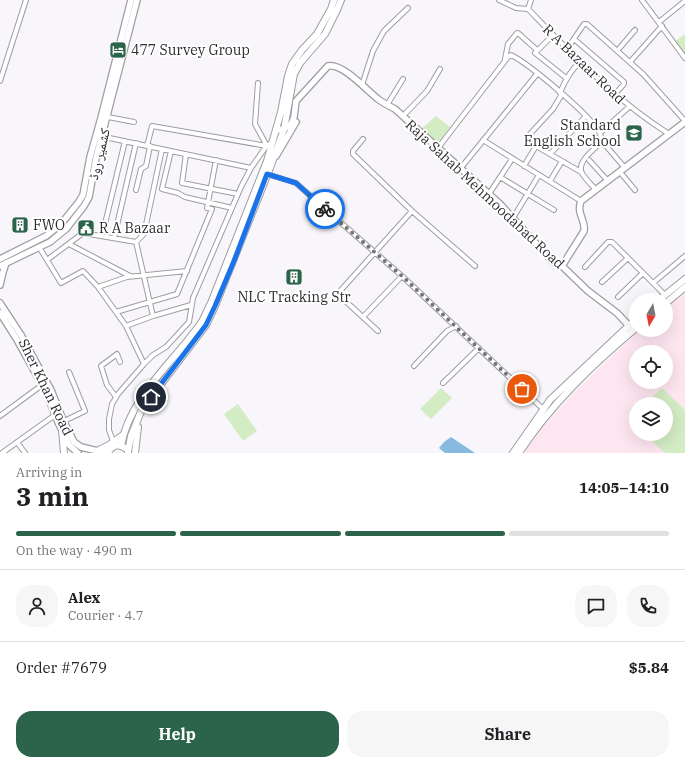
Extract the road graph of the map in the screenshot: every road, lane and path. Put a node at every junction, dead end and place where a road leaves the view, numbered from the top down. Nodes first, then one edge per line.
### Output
1 (26, 0) edge
2 (131, 0) edge
3 (137, 0) edge
4 (334, 0) edge
5 (341, 0) edge
6 (499, 0) edge
7 (531, 0) edge
8 (642, 0) edge
9 (685, 1) edge
10 (408, 8) dead end
11 (528, 9) junction
12 (659, 22) junction
13 (662, 26) junction
14 (635, 30) dead end
15 (553, 35) junction
16 (574, 39) junction
17 (567, 49) junction
18 (537, 50) junction
19 (617, 51) junction
20 (116, 58) junction
21 (685, 58) edge
22 (122, 59) junction
23 (504, 62) junction
24 (580, 62) junction
25 (630, 62) junction
26 (440, 69) dead end
27 (113, 72) junction
28 (119, 73) junction
29 (537, 74) junction
30 (566, 78) junction
31 (403, 79) dead end
32 (0, 81) edge
33 (258, 83) dead end
34 (362, 85) junction
35 (561, 93) junction
36 (615, 94) junction
37 (299, 98) junction
38 (387, 104) junction
39 (629, 107) junction
40 (402, 116) junction
41 (586, 116) junction
42 (101, 118) junction
43 (108, 118) junction
44 (134, 122) dead end
45 (685, 122) edge
46 (284, 129) junction
47 (277, 130) junction
48 (600, 133) junction
49 (669, 134) junction
50 (99, 136) junction
51 (363, 139) dead end
52 (483, 140) junction
53 (601, 140) junction
54 (125, 141) junction
55 (273, 141) junction
56 (136, 144) junction
57 (148, 146) junction
58 (267, 146) junction
59 (536, 146) junction
60 (438, 148) junction
61 (162, 149) junction
62 (170, 151) junction
63 (186, 154) junction
64 (550, 154) junction
65 (512, 159) junction
66 (216, 160) junction
67 (590, 160) dead end
68 (562, 161) junction
69 (524, 166) junction
70 (251, 168) junction
71 (270, 168) junction
72 (460, 169) junction
73 (623, 170) junction
74 (582, 172) junction
75 (267, 174) junction
76 (539, 175) junction
77 (500, 177) junction
78 (550, 181) junction
79 (608, 181) junction
80 (211, 188) junction
81 (136, 190) dead end
82 (596, 190) junction
83 (635, 190) dead end
84 (238, 194) junction
85 (489, 194) junction
86 (528, 194) junction
87 (581, 201) junction
88 (208, 202) junction
89 (232, 208) junction
90 (554, 210) dead end
91 (412, 211) junction
92 (513, 218) junction
93 (102, 236) junction
94 (114, 238) junction
95 (136, 242) junction
96 (69, 244) junction
97 (39, 247) junction
98 (375, 252) junction
99 (685, 256) edge
100 (628, 258) junction
101 (0, 259) edge
102 (47, 260) junction
103 (6, 263) junction
104 (0, 266) edge
105 (475, 266) dead end
106 (562, 266) junction
107 (584, 268) dead end
108 (187, 270) junction
109 (643, 273) junction
110 (143, 275) junction
111 (130, 276) junction
112 (402, 276) junction
113 (685, 280) edge
114 (602, 282) dead end
115 (653, 283) junction
116 (0, 285) edge
117 (98, 286) junction
118 (685, 287) edge
119 (663, 293) edge
120 (668, 293) edge
121 (618, 297) dead end
122 (673, 297) edge
123 (0, 302) edge
124 (149, 302) junction
125 (191, 305) junction
126 (116, 312) junction
127 (0, 313) edge
128 (153, 316) junction
129 (363, 317) junction
130 (628, 325) joint
131 (126, 326) junction
132 (456, 326) junction
133 (378, 331) dead end
134 (629, 334) edge
135 (479, 348) junction
136 (120, 362) dead end
137 (144, 364) junction
138 (414, 366) dead end
139 (68, 372) dead end
140 (444, 383) dead end
141 (42, 385) junction
142 (116, 397) junction
143 (544, 409) junction
144 (55, 415) junction
145 (0, 416) edge
146 (139, 416) junction
147 (64, 422) junction
148 (62, 430) junction
149 (17, 442) junction
150 (116, 445) junction
151 (98, 451) junction
152 (128, 452) edge
153 (2, 453) edge
154 (25, 453) edge
155 (64, 453) edge
156 (78, 453) edge
157 (107, 453) edge
158 (135, 453) edge
159 (513, 453) edge
160 (519, 453) edge

1 - 32 street
2 - 20 street, کشمیر روڈ
3 - 22 street, کشمیر روڈ
4 - 47 main road
5 - 46 main road
6 - 11 street
7 - 11 street
8 - 12 street
9 - 12 street
10 - 34 street
11 - 15 street, R A Bazaar Road
12 - 13 street
13 - 21 street
13 - 25 street
14 - 19 street
15 - 17 street, R A Bazaar Road
15 - 18 street
16 - 17 street
16 - 19 street
16 - 36 street
17 - 24 street, R A Bazaar Road
18 - 23 street
18 - 30 street
19 - 25 street
20 - 22 street
20 - 27 street, کشمیر روڈ
22 - 28 street, کشمیر روڈ
23 - 29 street
23 - 60 street
24 - 30 street
24 - 36 street, R A Bazaar Road
25 - 45 street
26 - 40 street
27 - 28 street
27 - 42 street, کشمیر روڈ
28 - 43 street, کشمیر روڈ
29 - 35 street
29 - 52 street
30 - 35 street
31 - 38 street
33 - 58 street
34 - 37 street, Raja Sahab Mehmoodabad Road
34 - 38 street, Raja Sahab Mehmoodabad Road
35 - 41 street
35 - 59 street
36 - 39 street, R A Bazaar Road
37 - 46 street
37 - 71 street
38 - 40 street, Raja Sahab Mehmoodabad Road
39 - 48 street
39 - 49 street, R A Bazaar Road
40 - 60 street, Raja Sahab Mehmoodabad Road
41 - 48 street
41 - 64 street
42 - 43 street
42 - 50 street, کشمیر روڈ
43 - 44 street
43 - 50 street, کشمیر روڈ
45 - 49 street
46 - 47 street
46 - 71 main road
47 - 55 main road
48 - 53 street
49 - 73 street
50 - 54 street
50 - 97 street, کشمیر روڈ
50 - 101 street, کشمیر روڈ
51 - 91 street
52 - 65 street
52 - 72 street
53 - 73 street
53 - 74 street
54 - 56 street
54 - 93 street
55 - 58 street
55 - 150 main road
56 - 57 street
56 - 94 street
57 - 58 street
57 - 61 street
57 - 81 street
58 - 70 street
59 - 64 street
59 - 69 street
60 - 72 street, Raja Sahab Mehmoodabad Road
61 - 62 street
61 - 95 street
62 - 63 street
62 - 88 street
63 - 66 street
63 - 80 street
64 - 68 street
65 - 69 street
65 - 77 street
66 - 70 street
66 - 80 street
67 - 79 street
68 - 74 street
68 - 78 street
69 - 76 street
70 - 84 street
71 - 75 main road
72 - 85 street, Raja Sahab Mehmoodabad Road
73 - 79 street
73 - 83 street
74 - 82 street
75 - 98 street
75 - 146 main road
76 - 78 street
76 - 86 street
77 - 85 street
77 - 86 street
78 - 87 street
79 - 82 street
80 - 84 street
80 - 88 street
82 - 87 street
84 - 89 street
85 - 92 street, Raja Sahab Mehmoodabad Road
86 - 90 street
86 - 92 street
87 - 106 street
88 - 89 street
88 - 108 street
89 - 125 street
91 - 98 street
91 - 105 street
92 - 106 street, Raja Sahab Mehmoodabad Road
93 - 94 street
93 - 96 street
94 - 95 street
95 - 110 street
96 - 102 street
96 - 111 street
97 - 102 street
97 - 103 street, کشمیر روڈ
98 - 112 street
98 - 129 street
99 - 115 street
100 - 107 street
100 - 109 street
100 - 114 street
102 - 117 street
103 - 104 street, کشمیر روڈ
103 - 116 street
106 - 130 street, Raja Sahab Mehmoodabad Road
108 - 110 street
108 - 124 street
109 - 115 street
109 - 121 street
110 - 111 street
110 - 124 street
111 - 117 street
112 - 129 street
112 - 132 street
113 - 120 main road
115 - 119 street
117 - 126 street
118 - 122 main road
123 - 147 street, Sher Khan Road
124 - 126 street
124 - 128 street
125 - 128 street
125 - 137 street
126 - 131 street
127 - 141 street, Sher Khan Road
128 - 131 street
129 - 133 street
130 - 143 main road
131 - 137 street
132 - 135 street
132 - 138 street
134 - 160 main road
135 - 140 street
135 - 143 street
136 - 142 street
137 - 142 street
139 - 147 street
141 - 144 street, Sher Khan Road
141 - 145 street
142 - 150 street
143 - 159 main road
144 - 148 street, Sher Khan Road
144 - 149 street
146 - 152 main road
146 - 158 main road
147 - 151 street, Sher Khan Road
148 - 155 main road
148 - 156 street, Sher Khan Road
149 - 153 street
149 - 154 street
150 - 151 main road
150 - 152 main road
150 - 157 main road
151 - 157 street, Sher Khan Road

